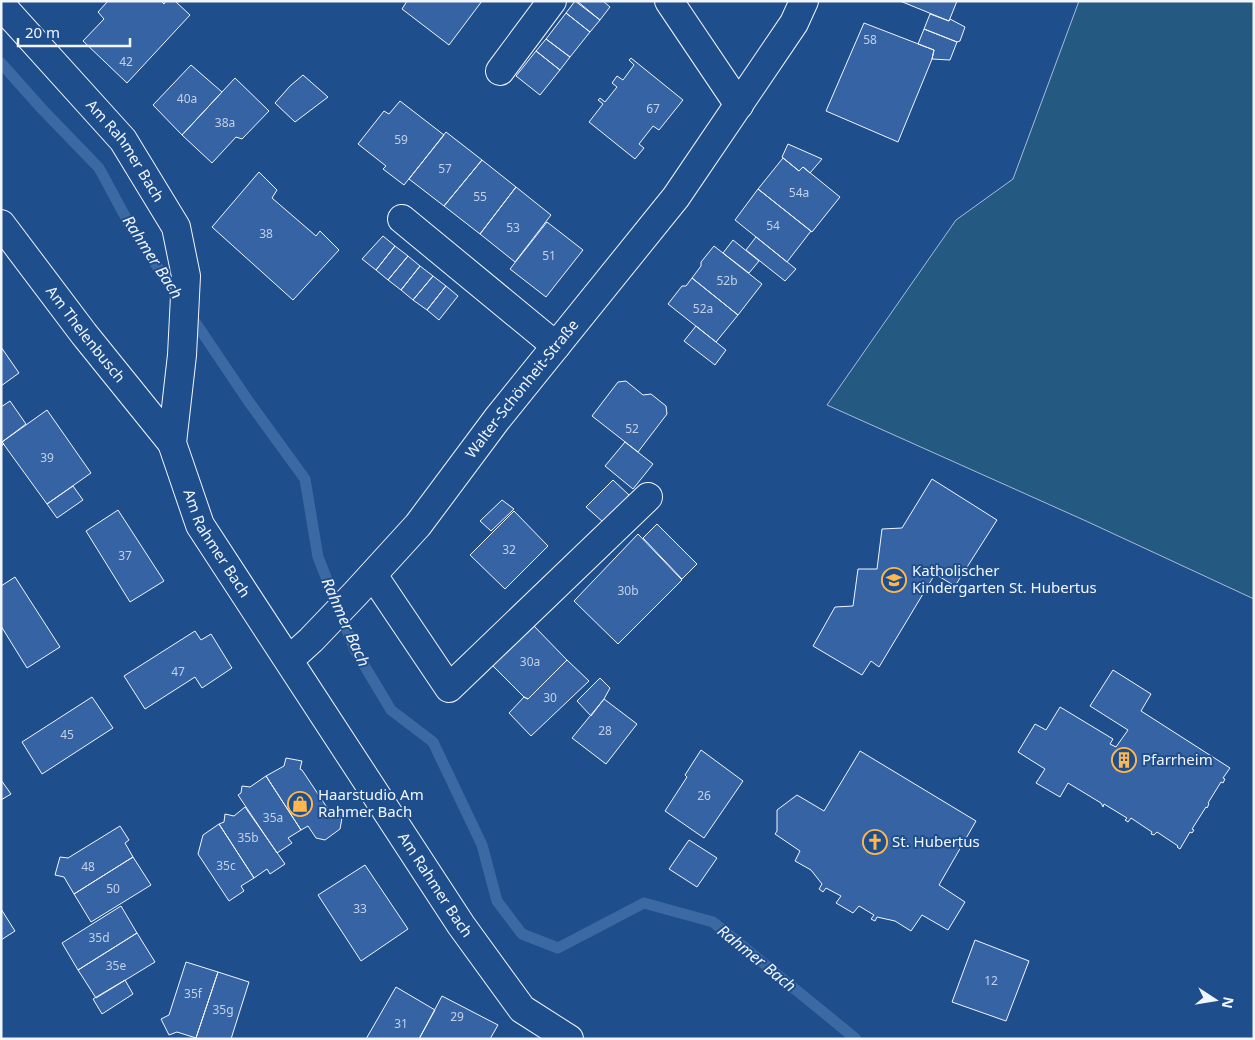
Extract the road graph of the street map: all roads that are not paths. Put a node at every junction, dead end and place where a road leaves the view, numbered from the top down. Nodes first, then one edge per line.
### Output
1 (552, 1) edge
2 (669, 1) edge
3 (804, 1) edge
4 (1, 5) edge
5 (500, 72) dead end
6 (739, 105) junction
7 (402, 219) dead end
8 (1, 224) edge
9 (556, 346) junction
10 (172, 442) junction
11 (648, 497) dead end
12 (365, 584) junction
13 (289, 660) junction
14 (569, 1039) edge

1 - 5 street
2 - 6 street
3 - 6 street, Walter-Schönheit-Straße
4 - 10 street, Am Rahmer Bach
6 - 9 street, Walter-Schönheit-Straße
7 - 9 street
8 - 10 street, Am Thelenbusch
9 - 12 street, Walter-Schönheit-Straße
10 - 13 street, Am Rahmer Bach
11 - 12 street
12 - 13 street, Walter-Schönheit-Straße
13 - 14 street, Am Rahmer Bach

